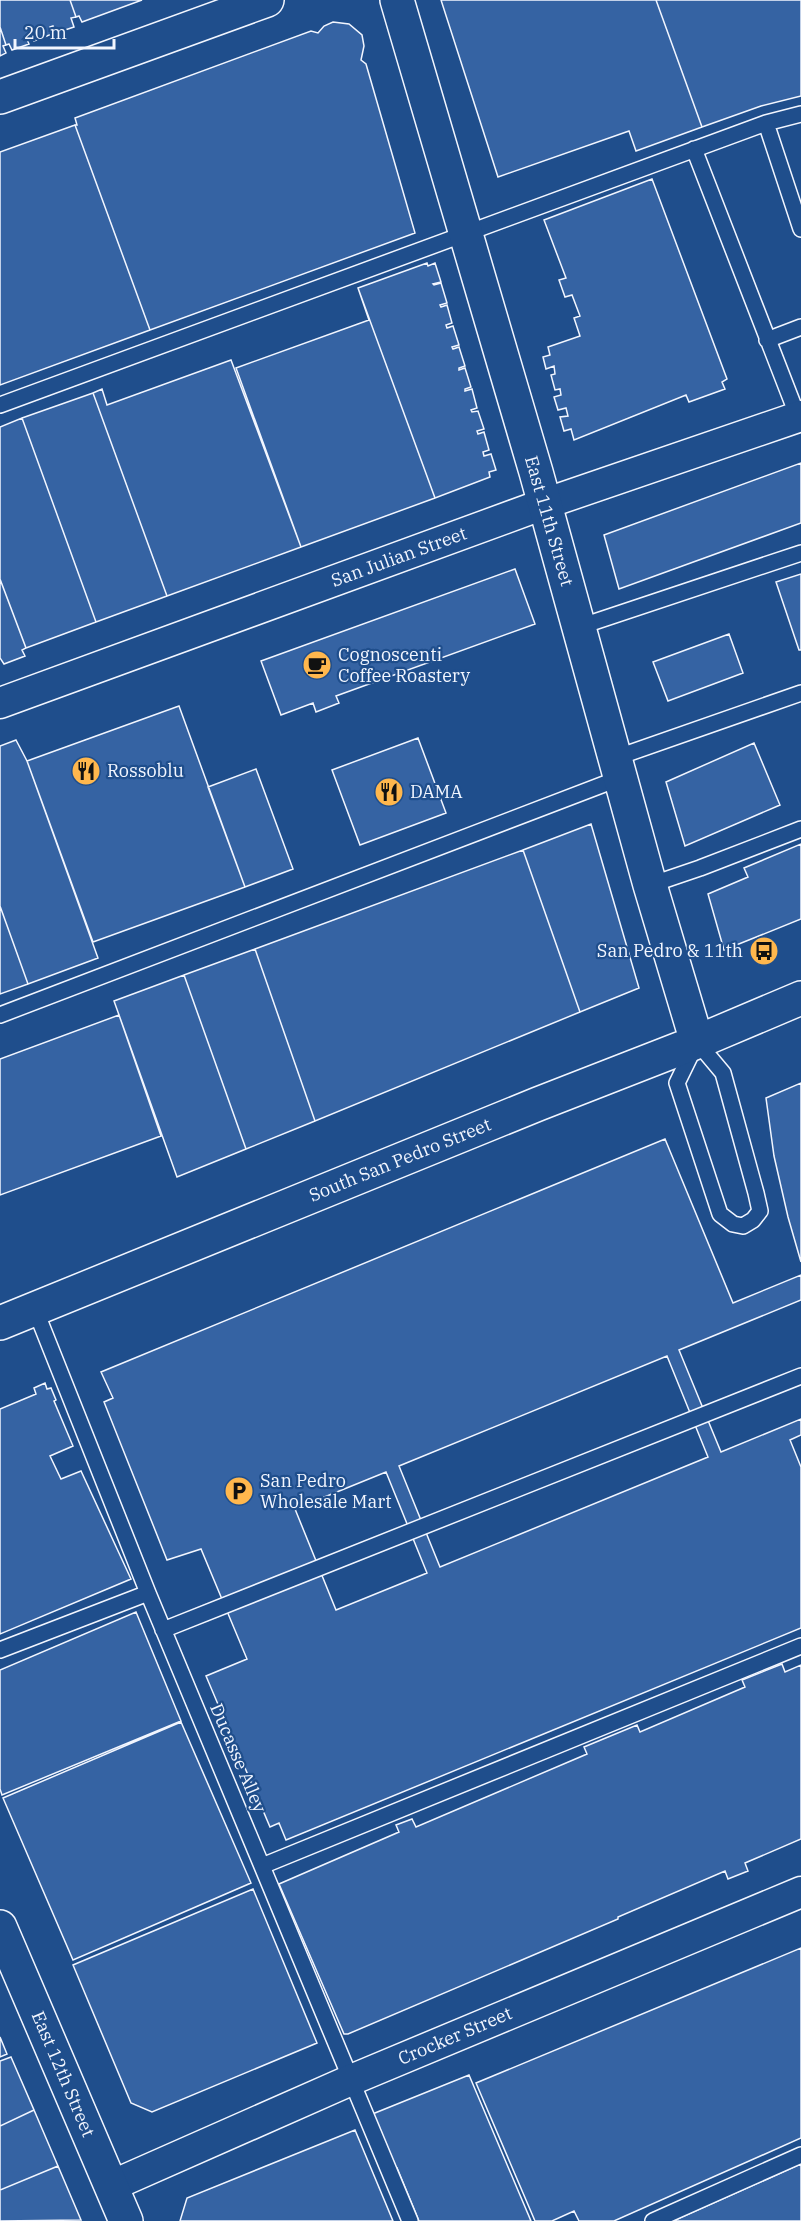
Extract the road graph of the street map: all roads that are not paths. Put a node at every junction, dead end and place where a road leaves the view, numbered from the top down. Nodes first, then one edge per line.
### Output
1 (267, 0) edge
2 (397, 0) edge
3 (0, 97) edge
4 (801, 114) edge
5 (766, 123) junction
6 (694, 149) junction
7 (801, 229) edge
8 (465, 233) junction
9 (801, 327) edge
10 (767, 340) junction
11 (0, 405) edge
12 (799, 417) edge
13 (544, 504) junction
14 (801, 553) edge
15 (579, 627) junction
16 (801, 693) edge
17 (0, 703) edge
18 (618, 768) junction
19 (801, 829) edge
20 (650, 885) junction
21 (801, 998) edge
22 (0, 1015) edge
23 (697, 1042) junction
24 (35, 1309) junction
25 (0, 1323) edge
26 (801, 1376) edge
27 (148, 1593) junction
28 (163, 1630) junction
29 (801, 1646) edge
30 (0, 1650) edge
31 (262, 1866) junction
32 (801, 1892) edge
33 (0, 1927) edge
34 (351, 2080) junction
35 (801, 2155) edge
36 (111, 2186) junction
37 (126, 2221) edge
38 (410, 2221) edge
39 (653, 2221) edge

1 - 3 street
2 - 8 street, East 11th Street
4 - 5 lane
5 - 6 lane
5 - 7 lane
6 - 8 lane
6 - 10 lane
8 - 11 lane
8 - 13 street, East 11th Street
9 - 10 lane
10 - 12 lane
12 - 13 street, San Julian Street
13 - 15 street, East 11th Street
13 - 17 street, San Julian Street
14 - 15 lane
15 - 18 street, East 11th Street
16 - 18 lane
18 - 20 street, East 11th Street
18 - 22 lane
19 - 20 lane
20 - 23 street, East 11th Street
21 - 23 street, South San Pedro Street
23 - 23 lane
23 - 24 street, South San Pedro Street
24 - 25 street, South San Pedro Street
24 - 27 lane, Ducasse Alley
26 - 28 lane
27 - 28 lane, Ducasse Alley
27 - 30 lane
28 - 31 lane, Ducasse Alley
29 - 31 lane
31 - 34 lane, Ducasse Alley
32 - 34 street, Crocker Street
33 - 36 street, East 12th Street
34 - 36 street, Crocker Street
34 - 38 lane, Ducasse Alley
35 - 39 lane
36 - 37 street, East 12th Street

